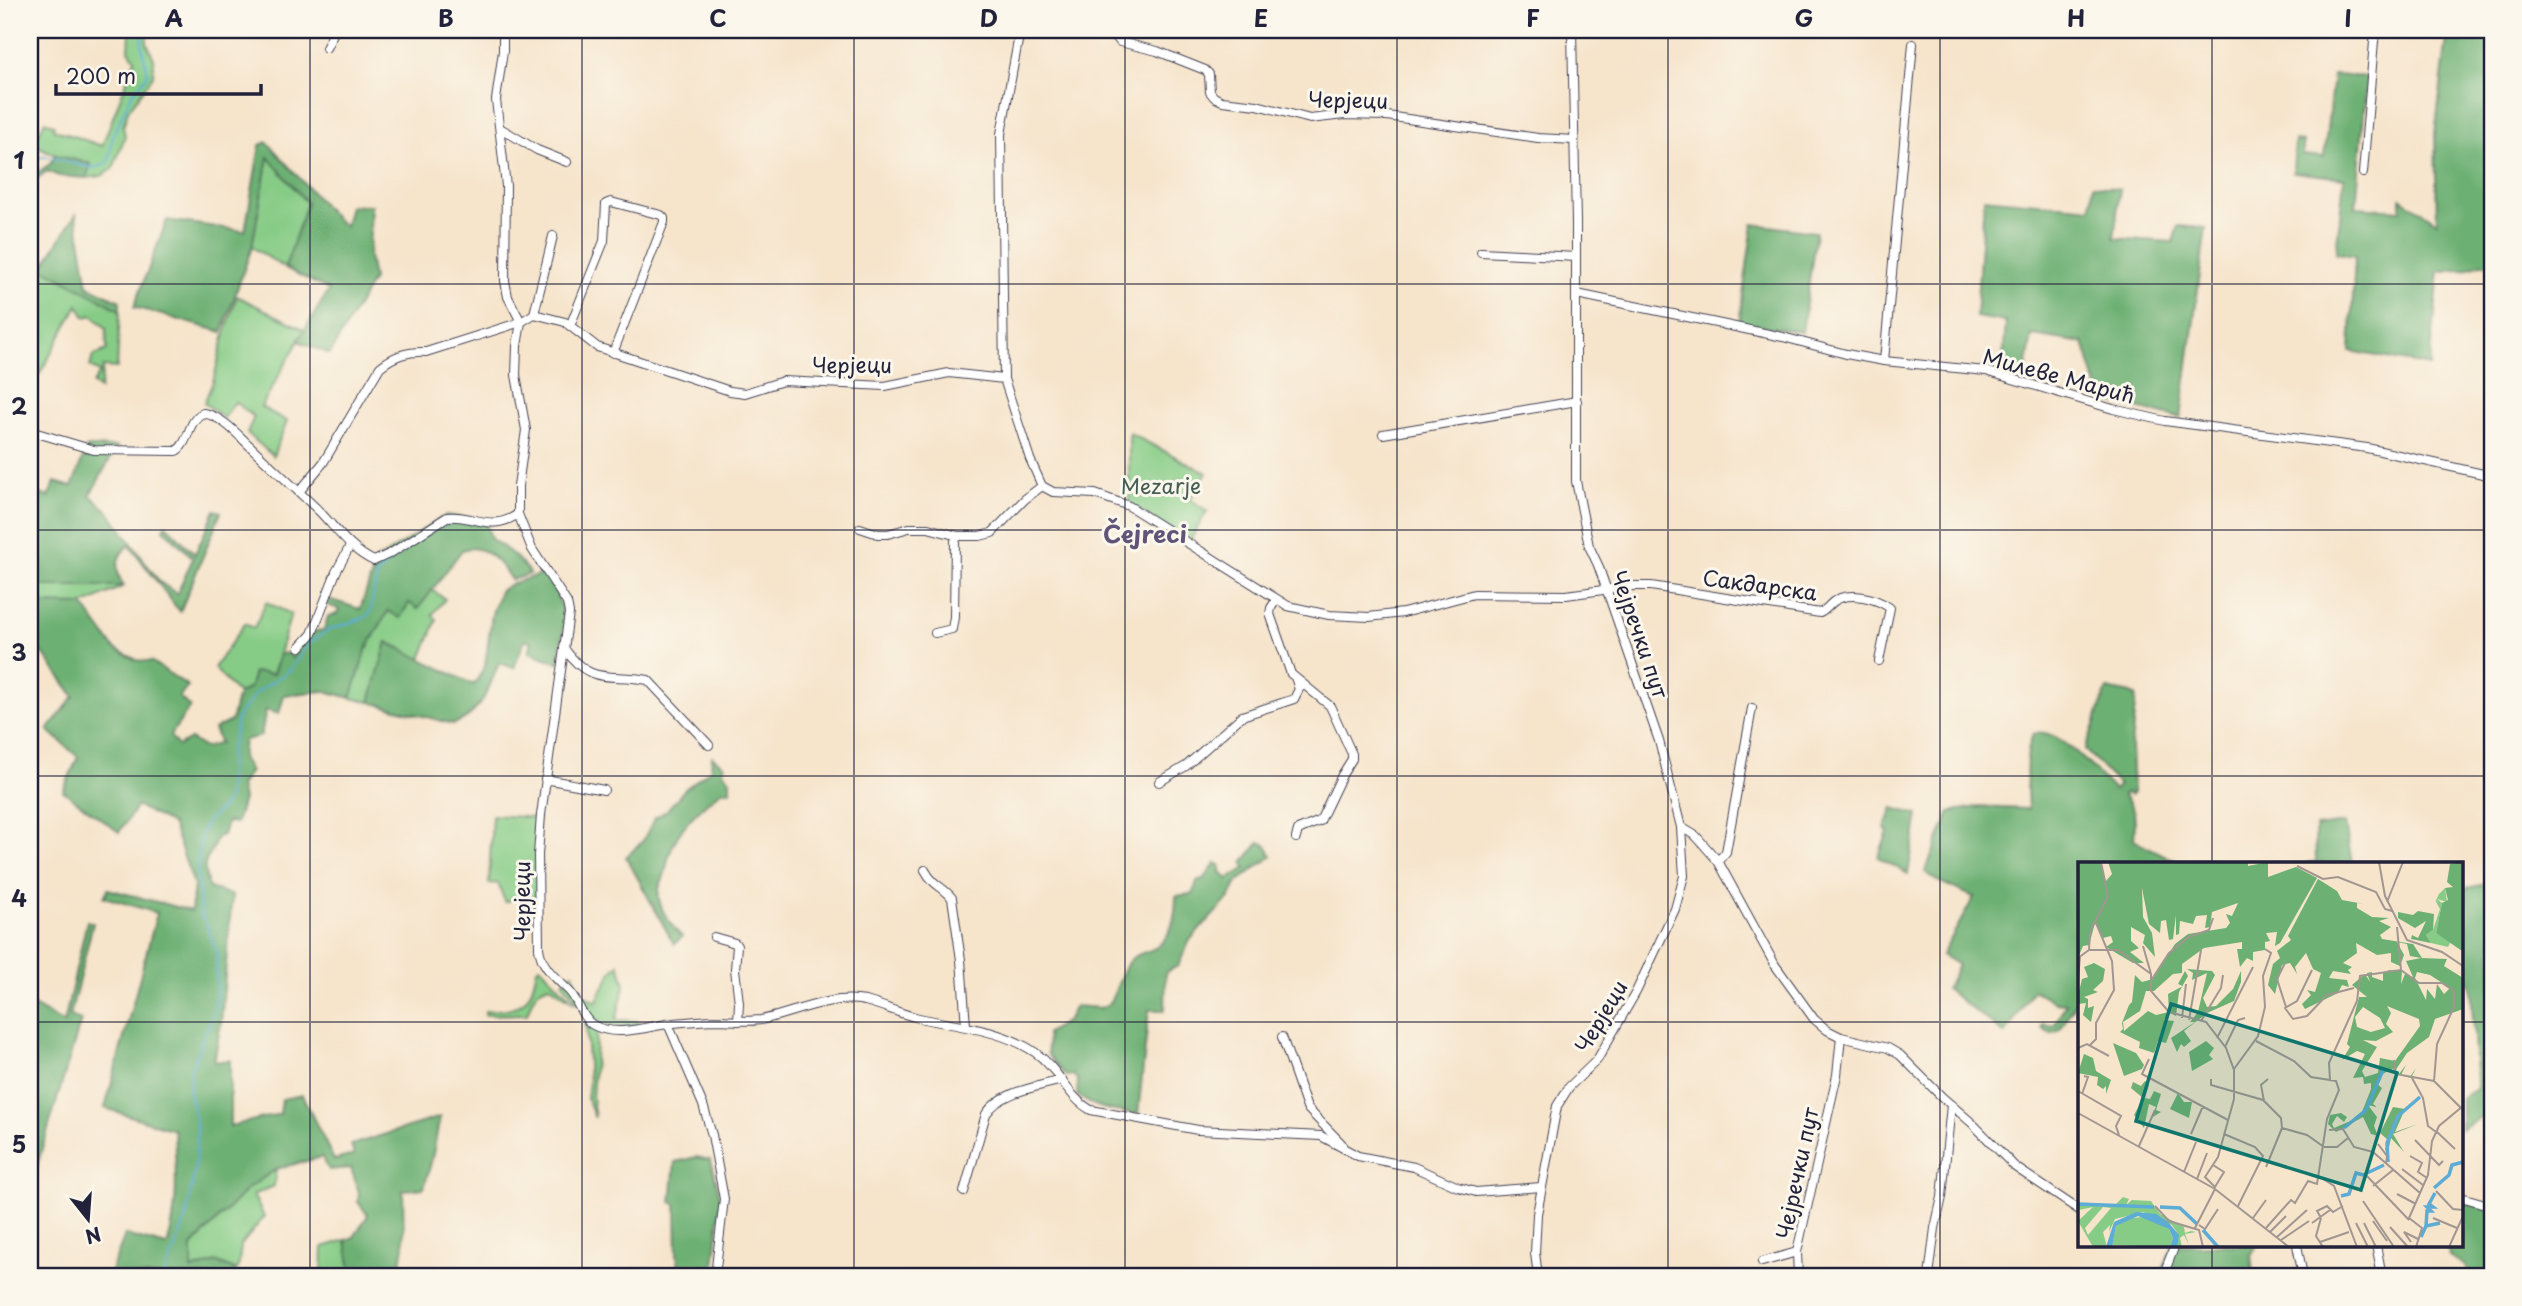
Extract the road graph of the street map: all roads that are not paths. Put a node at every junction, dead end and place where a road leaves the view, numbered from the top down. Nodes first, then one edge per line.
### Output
1 (335, 30) edge
2 (503, 30) edge
3 (1020, 30) edge
4 (1115, 30) edge
5 (1572, 30) edge
6 (2375, 30) edge
7 (1913, 44) dead end
8 (326, 48) dead end
9 (500, 128) junction
10 (1574, 140) junction
11 (567, 162) dead end
12 (2363, 173) dead end
13 (553, 236) dead end
14 (1481, 252) dead end
15 (1577, 257) junction
16 (1577, 294) junction
17 (534, 314) junction
18 (521, 322) junction
19 (570, 326) junction
20 (613, 353) junction
21 (1884, 360) junction
22 (1004, 379) junction
23 (1577, 401) junction
24 (30, 431) edge
25 (1383, 434) dead end
26 (2492, 476) edge
27 (1042, 486) junction
28 (299, 492) junction
29 (518, 514) junction
30 (860, 528) dead end
31 (958, 536) junction
32 (350, 546) junction
33 (1606, 591) junction
34 (1276, 600) junction
35 (935, 633) dead end
36 (300, 647) dead end
37 (564, 648) junction
38 (1879, 661) dead end
39 (1296, 680) junction
40 (1752, 708) dead end
41 (709, 745) dead end
42 (545, 779) junction
43 (1158, 782) dead end
44 (604, 790) dead end
45 (1681, 827) junction
46 (1296, 838) dead end
47 (1718, 861) junction
48 (925, 870) dead end
49 (714, 937) dead end
50 (738, 1020) junction
51 (668, 1024) junction
52 (966, 1026) junction
53 (1282, 1037) dead end
54 (1841, 1037) junction
55 (1062, 1080) junction
56 (1951, 1105) junction
57 (1348, 1152) junction
58 (1541, 1186) junction
59 (964, 1192) dead end
60 (2462, 1198) edge
61 (2492, 1206) edge
62 (2078, 1209) edge
63 (2175, 1246) edge
64 (2297, 1246) edge
65 (2376, 1246) edge
66 (1797, 1252) junction
67 (1762, 1262) dead end
68 (715, 1276) edge
69 (1538, 1276) edge
70 (1798, 1276) edge
71 (1929, 1276) edge
72 (2163, 1276) edge
73 (2303, 1276) edge
74 (2382, 1276) edge

1 - 8 street
2 - 9 street
3 - 22 street
4 - 10 street, Черјеци
5 - 10 street, Чејречки пут
6 - 12 street
7 - 21 street
9 - 11 street
9 - 18 street
10 - 15 street, Чејречки пут
13 - 17 street
14 - 15 street
15 - 16 street, Чејречки пут
16 - 21 street, Милеве Мaрић
16 - 23 street, Чејречки пут
17 - 18 street
17 - 19 street
18 - 28 street
18 - 29 street
19 - 20 street
19 - 20 street
20 - 22 street, Черјеци
21 - 26 street, Милеве Мaрић
22 - 27 street
23 - 25 street
23 - 33 street, Чејречки пут
24 - 28 street
27 - 31 street
27 - 34 street
28 - 32 street
29 - 32 street
29 - 37 street, Черјеци
30 - 31 street
31 - 35 street
32 - 36 street
33 - 34 street
33 - 38 street, Сакдарска
33 - 45 street, Чејречки пут
34 - 39 street
37 - 41 street
37 - 42 street, Черјеци
39 - 43 street
39 - 46 street
40 - 47 street
42 - 44 street
42 - 51 street, Черјеци
45 - 47 street
45 - 58 street, Черјеци
47 - 54 street
48 - 52 street
49 - 50 street
50 - 51 street, Черјеци
50 - 52 street, Черјеци
51 - 68 street
52 - 55 street, Черјеци
53 - 57 street
54 - 56 street
54 - 66 street, Чејречки пут
55 - 57 street, Черјеци
55 - 59 street
56 - 62 street
56 - 71 street
57 - 58 street, Черјеци
58 - 69 street
60 - 61 street
63 - 72 street
64 - 73 street
65 - 74 street
66 - 67 street
66 - 70 street, Чејречки пут

